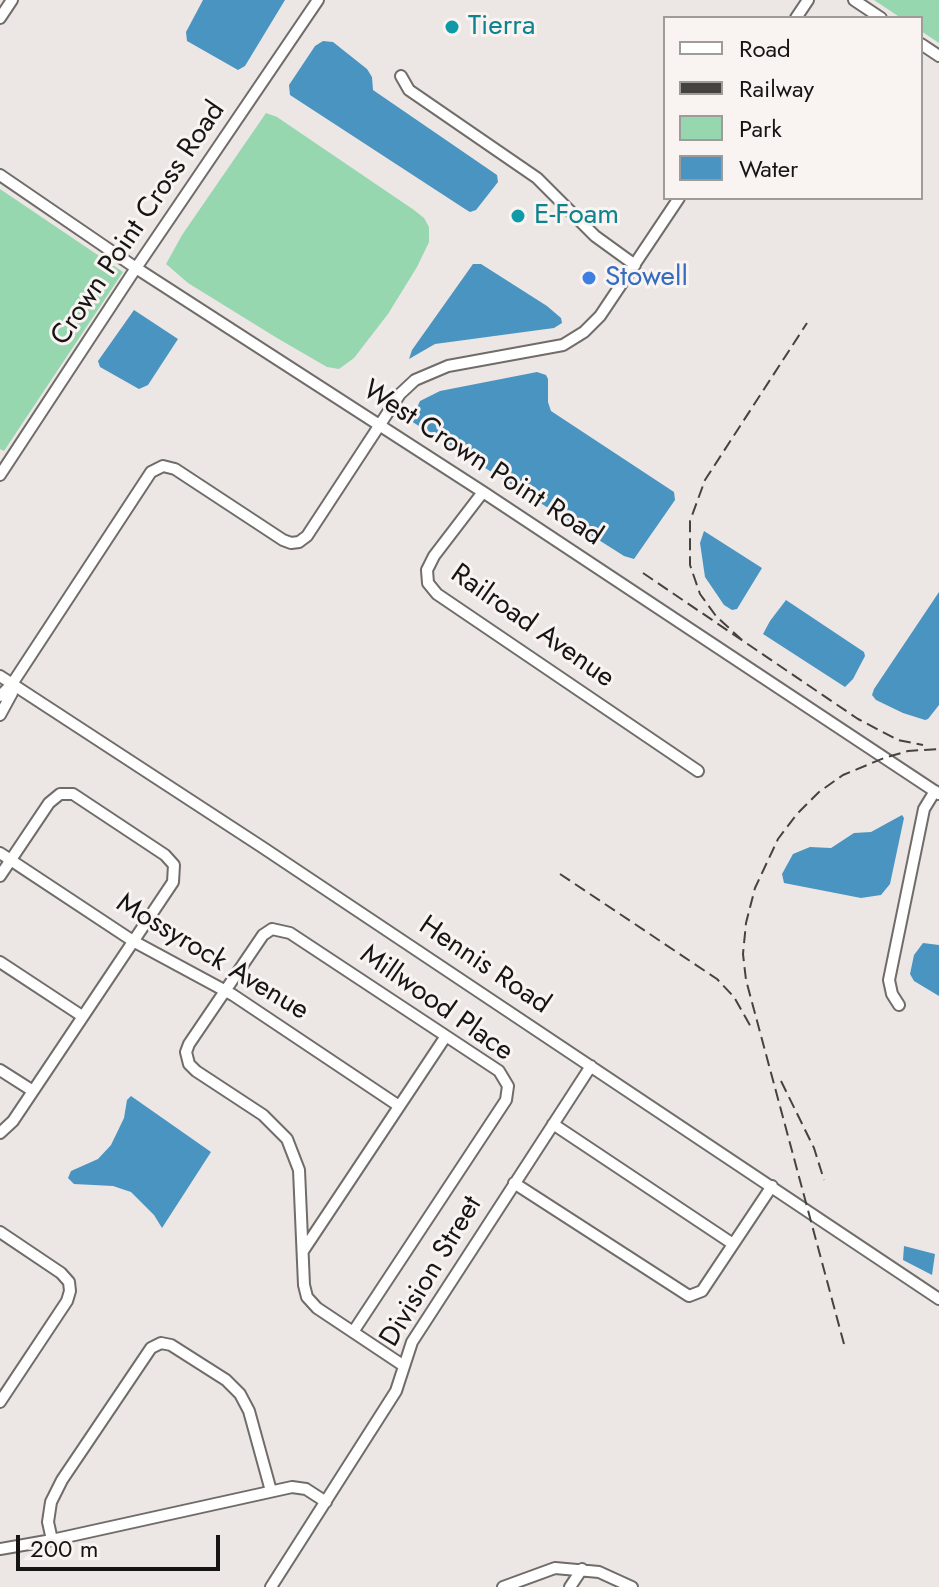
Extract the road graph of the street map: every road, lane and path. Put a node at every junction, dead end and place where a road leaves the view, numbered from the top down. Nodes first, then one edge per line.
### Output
1 (12, 0) edge
2 (318, 0) edge
3 (854, 0) edge
4 (878, 16) edge
5 (0, 18) edge
6 (401, 76) dead end
7 (0, 175) edge
8 (678, 200) edge
9 (635, 265) junction
10 (136, 268) junction
11 (379, 425) junction
12 (0, 475) edge
13 (483, 492) junction
14 (0, 676) edge
15 (12, 684) junction
16 (0, 696) edge
17 (0, 715) edge
18 (698, 771) dead end
19 (937, 793) edge
20 (0, 853) edge
21 (11, 860) junction
22 (0, 876) edge
23 (133, 941) junction
24 (0, 962) edge
25 (225, 990) junction
26 (899, 1005) dead end
27 (82, 1016) junction
28 (446, 1036) junction
29 (591, 1066) junction
30 (0, 1070) edge
31 (33, 1091) junction
32 (399, 1106) junction
33 (553, 1124) junction
34 (0, 1133) edge
35 (514, 1183) junction
36 (772, 1186) junction
37 (0, 1232) edge
38 (733, 1244) junction
39 (303, 1252) junction
40 (939, 1299) edge
41 (353, 1332) junction
42 (404, 1366) junction
43 (0, 1402) edge
44 (271, 1491) junction
45 (326, 1502) junction
46 (52, 1540) junction
47 (0, 1549) edge
48 (582, 1569) junction
49 (271, 1587) edge
50 (503, 1587) edge
51 (570, 1587) edge
52 (632, 1587) edge

1 - 5 street
2 - 10 street, Crown Point Cross Road
3 - 4 street
6 - 9 street
7 - 10 street, West Crown Point Road
8 - 9 street
9 - 11 street
10 - 11 street, West Crown Point Road
10 - 12 street, Crown Point Cross Road
11 - 13 street, West Crown Point Road
11 - 15 street
13 - 18 street, Railroad Avenue
13 - 19 street, West Crown Point Road
14 - 15 street, Hennis Road
15 - 16 street
15 - 17 street
15 - 29 street, Hennis Road
19 - 26 street
20 - 21 street, Mossyrock Avenue
21 - 22 street
21 - 23 street, Mossyrock Avenue
21 - 23 street
23 - 25 street, Mossyrock Avenue
23 - 27 street
24 - 27 street
25 - 28 street, Millwood Place
25 - 32 street, Mossyrock Avenue
25 - 39 street, Millwood Place
27 - 31 street
28 - 32 street
28 - 41 street, Millwood Place
29 - 33 street, Division Street
29 - 36 street, Hennis Road
30 - 31 street
31 - 34 street
32 - 39 street
33 - 35 street, Division Street
33 - 38 street
35 - 38 street
35 - 42 street, Division Street
36 - 38 street
36 - 40 street, Hennis Road
37 - 43 street
39 - 41 street
41 - 42 street
42 - 45 street, Division Street
44 - 45 street
44 - 46 street
44 - 46 street
45 - 49 street, Division Street
46 - 47 street
48 - 50 street
48 - 51 street
48 - 52 street

